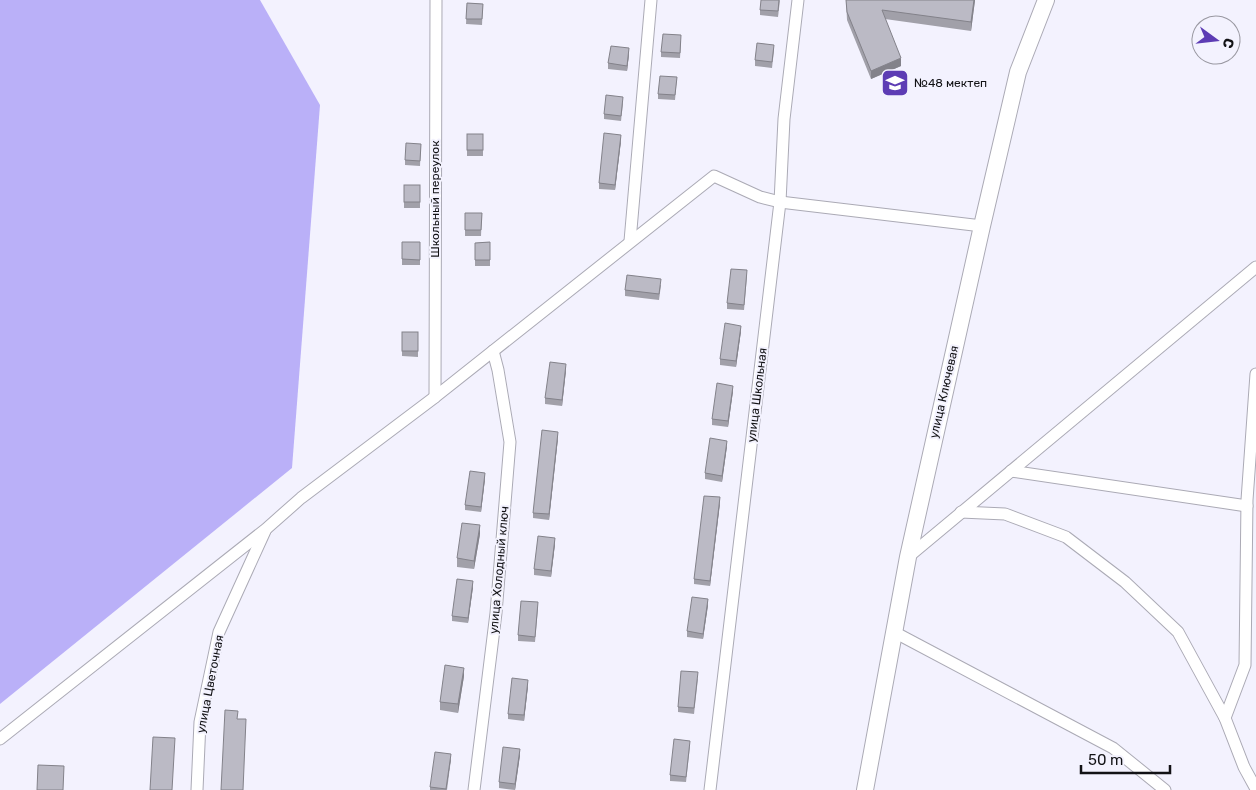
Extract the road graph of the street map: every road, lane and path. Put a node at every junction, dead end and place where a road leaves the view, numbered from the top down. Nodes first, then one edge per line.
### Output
1 (436, 0) edge
2 (651, 0) edge
3 (798, 0) edge
4 (1046, 0) edge
5 (780, 202) junction
6 (982, 226) junction
7 (630, 241) junction
8 (1256, 267) edge
9 (493, 351) junction
10 (1256, 374) edge
11 (435, 397) junction
12 (1011, 471) junction
13 (1250, 502) edge
14 (961, 512) junction
15 (266, 529) junction
16 (908, 557) junction
17 (894, 632) junction
18 (1225, 718) junction
19 (0, 739) edge
20 (1256, 789) edge
21 (197, 790) edge
22 (474, 790) edge
23 (710, 790) edge
24 (865, 790) edge
25 (1165, 790) edge

1 - 11 street, Школьный переулок
2 - 7 street
3 - 5 street, улица Школьная
4 - 6 street, улица Ключевая
5 - 6 street
5 - 7 street
5 - 23 street, улица Школьная
6 - 16 street, улица Ключевая
7 - 9 street
8 - 12 street
9 - 11 street
9 - 22 street, улица Холодный ключ
10 - 13 street
11 - 15 street
12 - 13 street
12 - 14 street
13 - 18 street
14 - 16 street
14 - 18 street
15 - 19 street
15 - 21 street, улица Цветочная
16 - 17 street, улица Ключевая
17 - 24 street, улица Ключевая
17 - 25 street
18 - 20 street

